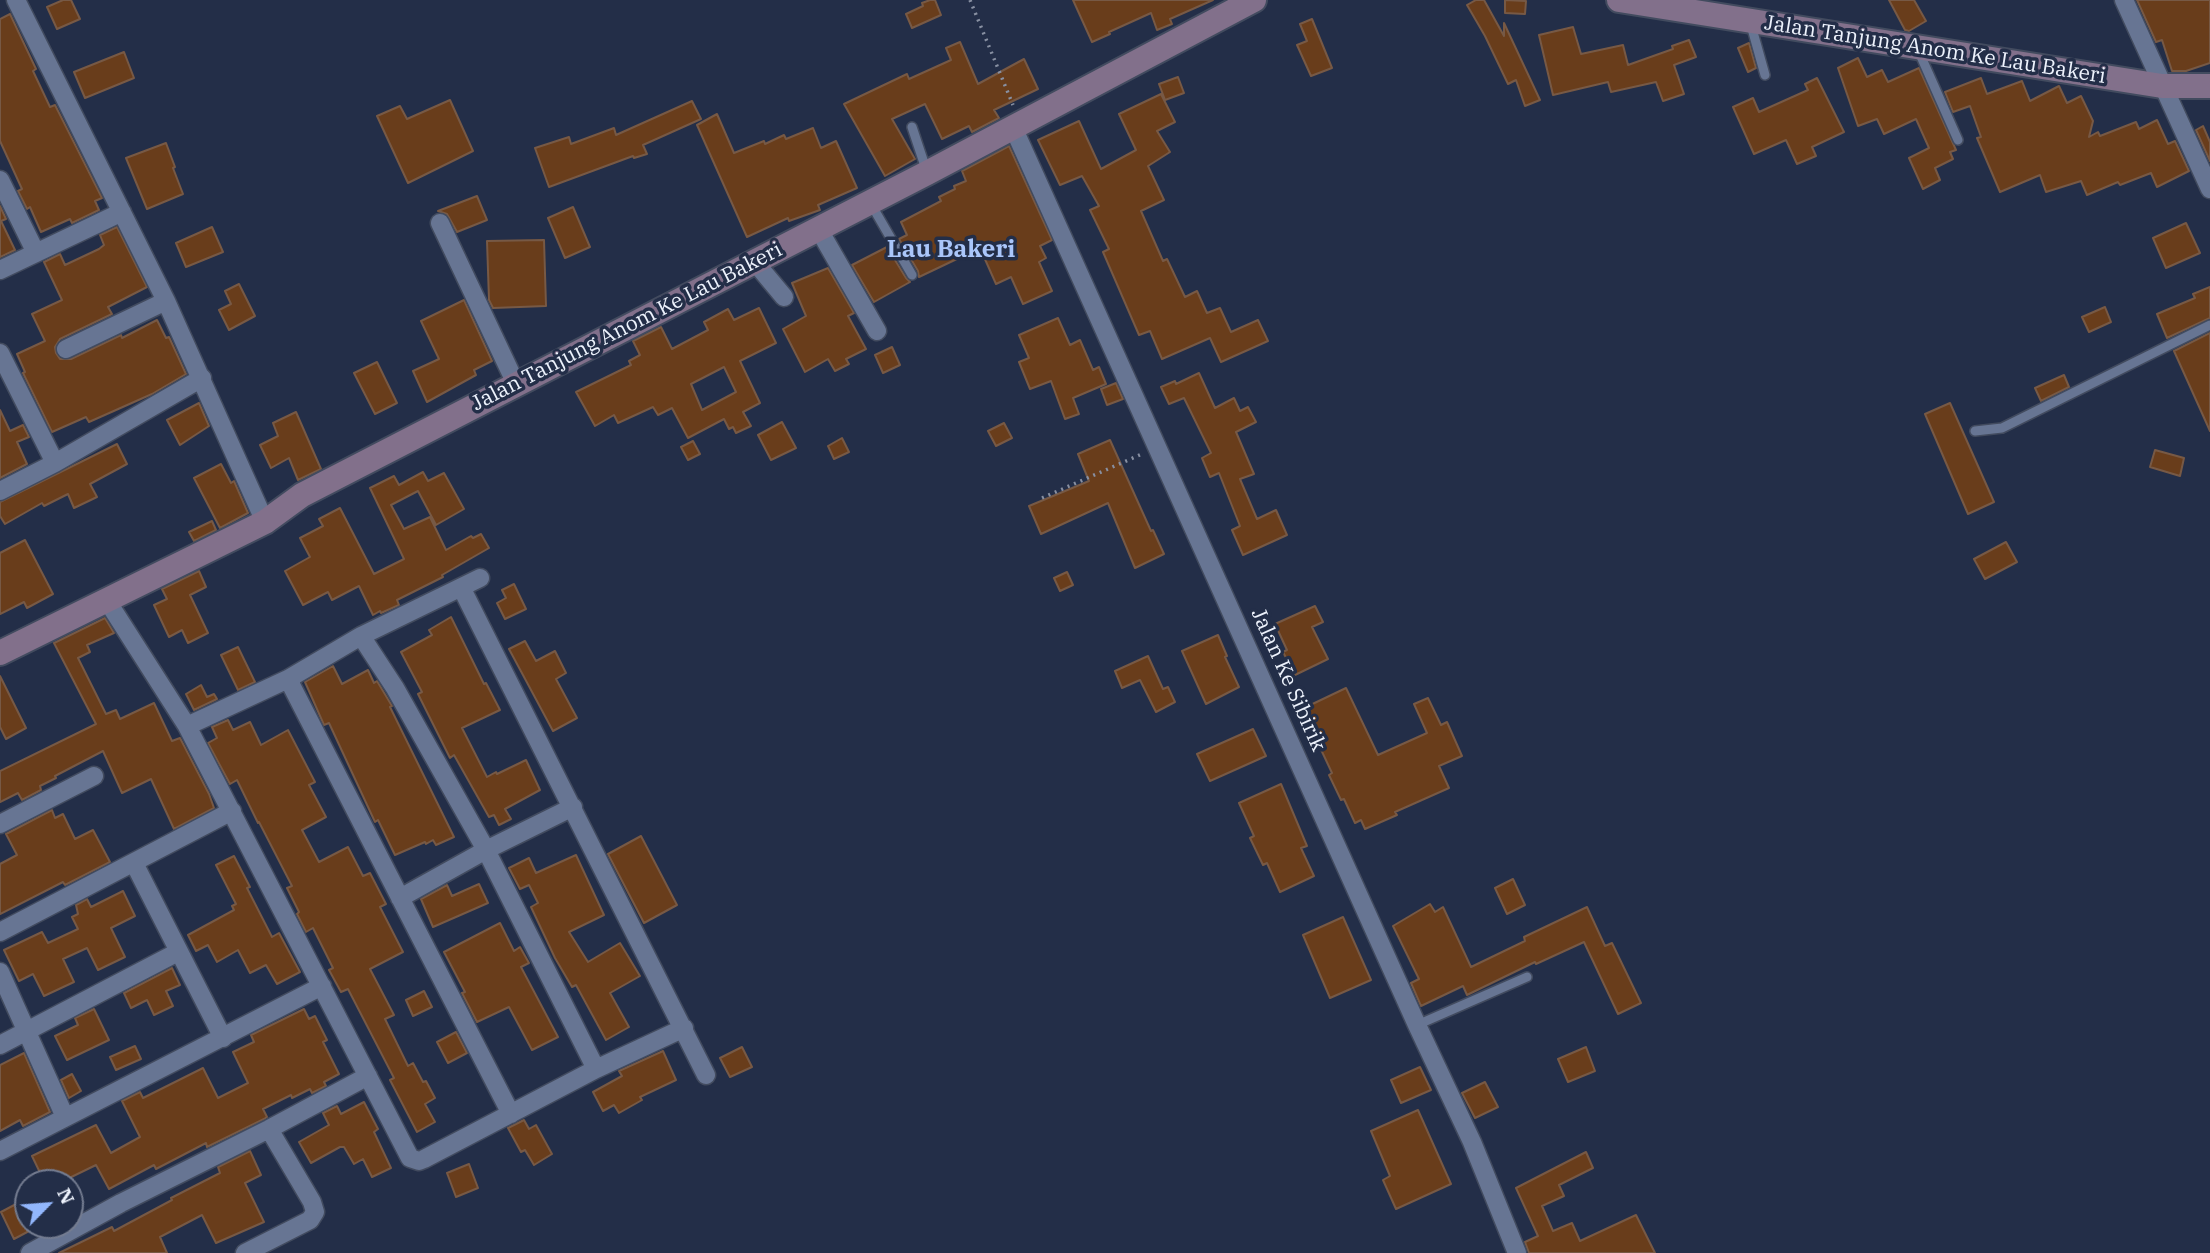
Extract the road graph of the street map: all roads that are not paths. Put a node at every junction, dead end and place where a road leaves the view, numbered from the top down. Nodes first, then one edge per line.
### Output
1 (16, 0) edge
2 (1254, 0) edge
3 (1619, 0) edge
4 (2124, 0) edge
5 (1749, 20) junction
6 (1916, 47) junction
7 (1765, 75) dead end
8 (2162, 86) junction
9 (2210, 86) edge
10 (1017, 125) junction
11 (912, 127) dead end
12 (1958, 140) dead end
13 (927, 173) junction
14 (0, 180) edge
15 (2210, 189) edge
16 (870, 202) junction
17 (122, 212) junction
18 (440, 223) dead end
19 (818, 228) junction
20 (35, 251) junction
21 (754, 261) junction
22 (0, 270) edge
23 (912, 275) dead end
24 (784, 297) dead end
25 (166, 301) junction
26 (2210, 325) edge
27 (877, 331) dead end
28 (66, 349) dead end
29 (0, 353) edge
30 (5, 377) edge
31 (202, 378) junction
32 (516, 384) junction
33 (1975, 431) dead end
34 (55, 463) junction
35 (0, 491) edge
36 (265, 522) junction
37 (480, 578) dead end
38 (462, 589) junction
39 (106, 599) junction
40 (361, 636) junction
41 (0, 653) edge
42 (288, 679) junction
43 (187, 726) junction
44 (94, 776) dead end
45 (573, 807) junction
46 (232, 811) junction
47 (0, 824) edge
48 (486, 850) junction
49 (134, 863) junction
50 (400, 898) junction
51 (0, 932) edge
52 (178, 952) junction
53 (0, 972) edge
54 (1527, 977) dead end
55 (322, 986) junction
56 (1417, 1025) junction
57 (684, 1028) junction
58 (26, 1031) junction
59 (223, 1038) junction
60 (0, 1045) edge
61 (596, 1069) junction
62 (706, 1075) dead end
63 (368, 1076) junction
64 (511, 1114) junction
65 (65, 1117) junction
66 (269, 1129) junction
67 (0, 1152) edge
68 (30, 1253) edge
69 (245, 1253) edge
70 (1517, 1253) edge

1 - 17 street
2 - 10 main road, Jalan Tanjung Anom Ke Lau Bakeri
3 - 5 main road, Jalan Tanjung Anom Ke Lau Bakeri
4 - 8 street
5 - 6 main road, Jalan Tanjung Anom Ke Lau Bakeri
5 - 7 lane
6 - 8 main road, Jalan Tanjung Anom Ke Lau Bakeri
6 - 12 lane
8 - 9 main road, Jalan Tanjung Anom Ke Lau Bakeri
8 - 15 street
10 - 13 main road, Jalan Tanjung Anom Ke Lau Bakeri
10 - 56 street, Jalan Ke Sibirik
11 - 13 lane
13 - 16 main road, Jalan Tanjung Anom Ke Lau Bakeri
14 - 20 street
16 - 19 main road, Jalan Tanjung Anom Ke Lau Bakeri
16 - 23 lane
17 - 20 street
17 - 25 street
18 - 32 street
19 - 21 main road, Jalan Tanjung Anom Ke Lau Bakeri
19 - 27 street
20 - 22 street
21 - 24 street
21 - 32 main road, Jalan Tanjung Anom Ke Lau Bakeri
25 - 28 street
25 - 31 street
26 - 33 lane
29 - 30 street
30 - 34 street
31 - 34 street
31 - 36 street
32 - 36 main road, Jalan Tanjung Anom Ke Lau Bakeri
34 - 35 street
36 - 39 main road, Jalan Tanjung Anom Ke Lau Bakeri
37 - 38 street
38 - 40 street
38 - 45 street
39 - 41 main road, Jalan Tanjung Anom Ke Lau Bakeri
39 - 43 street
40 - 42 street
40 - 48 street
42 - 43 street
42 - 50 street
43 - 46 street
44 - 47 street
45 - 48 street
45 - 57 street
46 - 49 street
46 - 55 street
48 - 50 street
48 - 61 street
49 - 51 street
49 - 52 street
50 - 64 street
52 - 58 street
52 - 59 street
53 - 58 street
54 - 56 lane
55 - 59 street
55 - 63 street
56 - 70 street, Jalan Ke Sibirik
57 - 61 street
57 - 62 street
58 - 60 street
58 - 65 street
59 - 65 street
61 - 64 street
63 - 64 street
63 - 66 street
65 - 67 street
66 - 68 street
66 - 69 street

